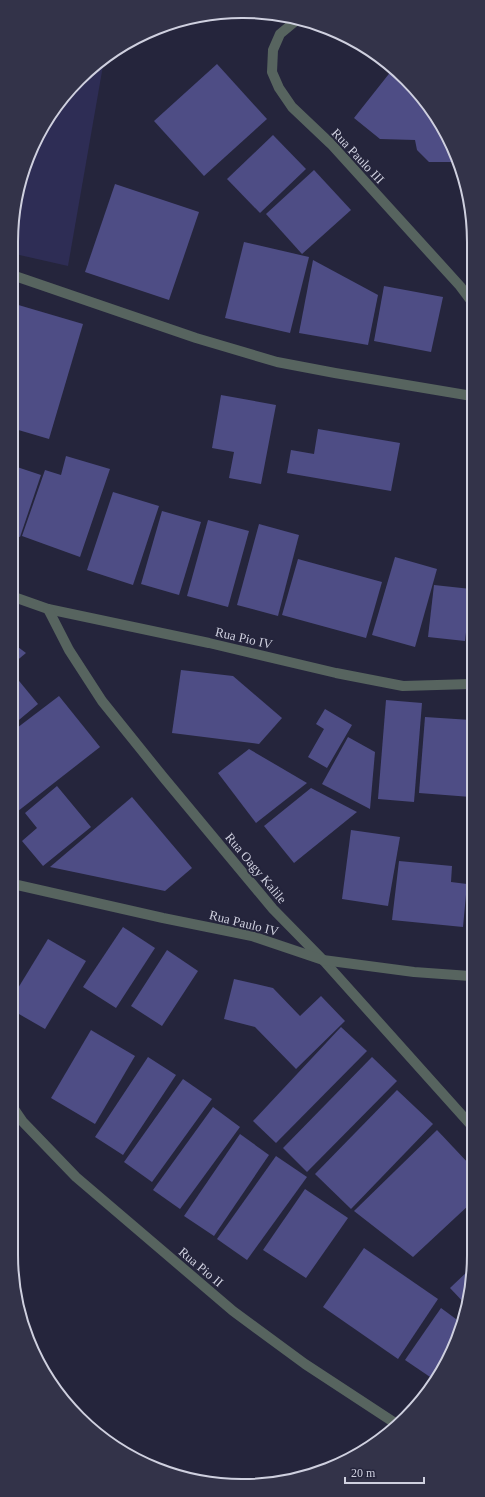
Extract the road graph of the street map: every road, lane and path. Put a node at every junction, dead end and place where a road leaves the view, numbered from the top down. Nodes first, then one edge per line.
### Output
1 (292, 24) edge
2 (18, 277) edge
3 (467, 295) edge
4 (467, 393) edge
5 (18, 598) edge
6 (48, 609) junction
7 (467, 684) edge
8 (18, 885) edge
9 (323, 960) junction
10 (467, 976) edge
11 (18, 1115) edge
12 (467, 1121) edge
13 (392, 1422) edge

1 - 3 street, Rua Paulo III
2 - 4 street
5 - 6 street, Rua Pio IV
6 - 7 street, Rua Pio IV
6 - 9 street, Rua Oagy Kalile
8 - 9 street, Rua Paulo IV
9 - 10 street, Rua Paulo IV
9 - 12 street, Rua Oagy Kalile
11 - 13 street, Rua Pio II

